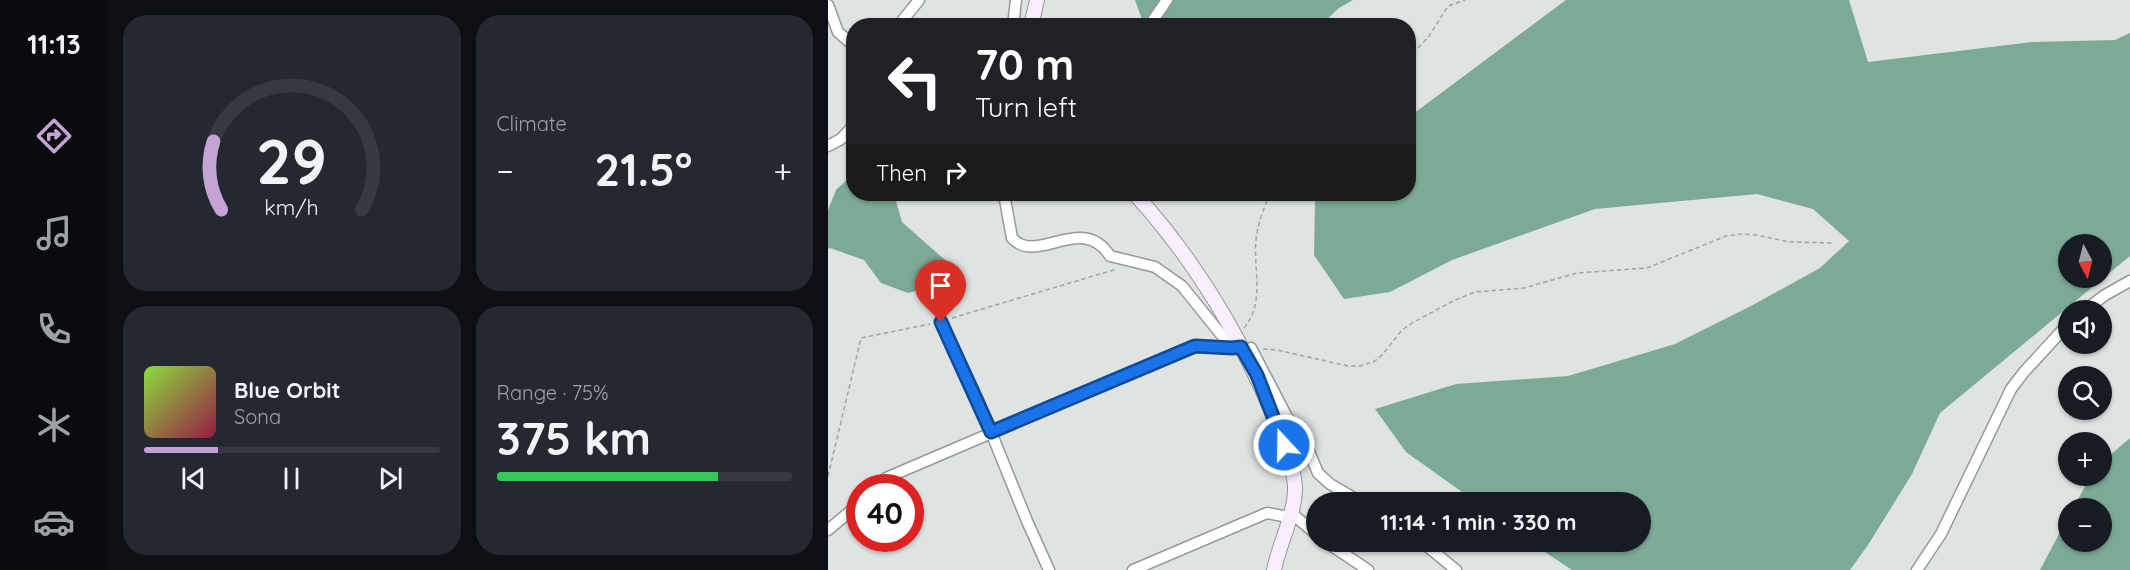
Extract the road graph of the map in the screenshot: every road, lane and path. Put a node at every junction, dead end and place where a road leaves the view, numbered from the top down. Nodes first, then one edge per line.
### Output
1 (908, 0) edge
2 (919, 0) edge
3 (1016, 0) edge
4 (1037, 0) edge
5 (1167, 0) edge
6 (1465, 0) edge
7 (828, 5) edge
8 (900, 18) edge
9 (904, 18) edge
10 (1014, 18) edge
11 (1033, 18) edge
12 (1155, 18) edge
13 (846, 41) edge
14 (1416, 50) edge
15 (846, 134) edge
16 (828, 146) edge
17 (1005, 201) edge
18 (1141, 201) edge
19 (1268, 201) edge
20 (1833, 243) dead end
21 (2130, 281) edge
22 (2098, 300) edge
23 (941, 322) dead end
24 (2058, 335) edge
25 (1240, 345) junction
26 (991, 432) junction
27 (895, 474) edge
28 (1344, 492) edge
29 (1291, 512) junction
30 (846, 515) edge
31 (1306, 526) edge
32 (828, 530) edge
33 (1341, 552) edge
34 (1434, 552) edge
35 (1049, 570) edge
36 (1132, 570) edge
37 (1274, 570) edge
38 (1368, 570) edge
39 (1456, 570) edge
40 (1917, 570) edge

1 - 8 street
2 - 9 street
3 - 10 street
4 - 11 street
5 - 12 street
6 - 14 path
7 - 13 street
15 - 16 street
17 - 25 street
18 - 25 street
19 - 25 path
20 - 25 path
21 - 22 street
23 - 26 street
24 - 40 street
25 - 26 street
25 - 28 street
25 - 29 street
26 - 27 street
26 - 35 street
29 - 31 street
29 - 36 street
29 - 37 street
30 - 32 street
33 - 38 street
34 - 39 street

